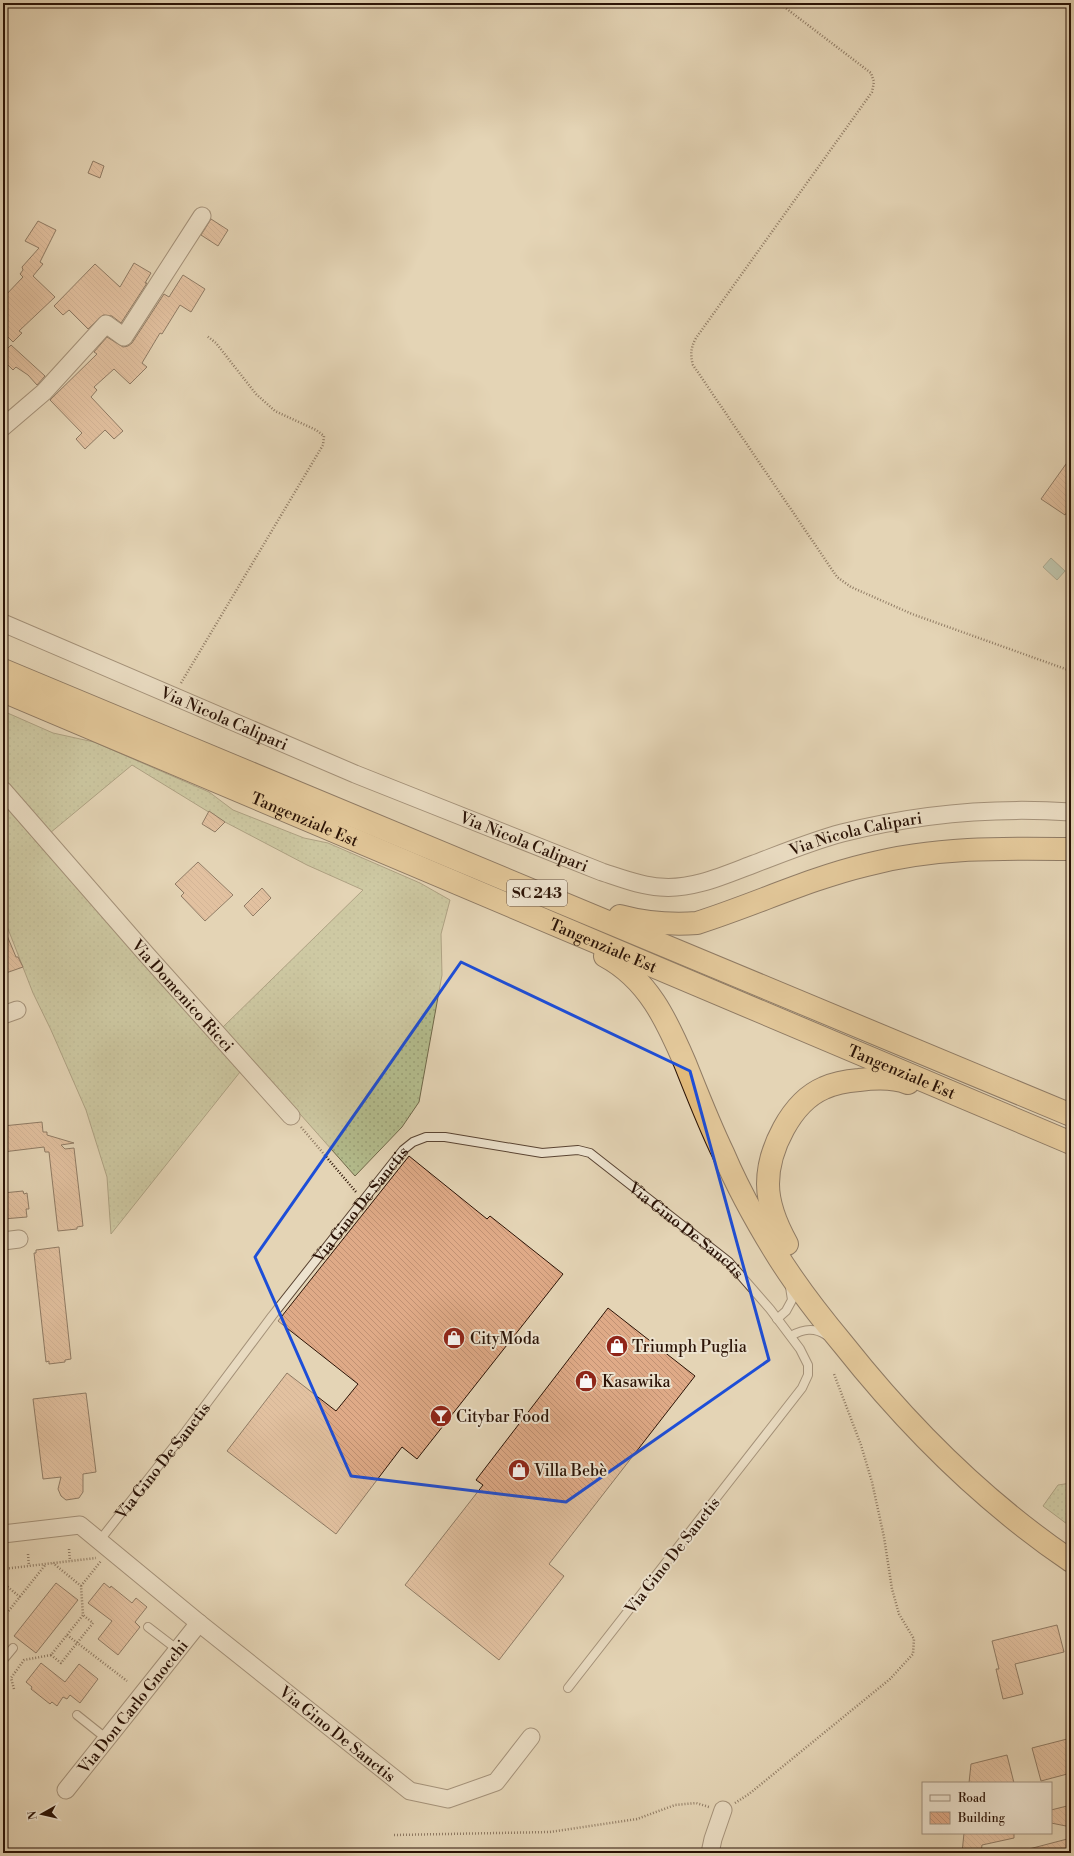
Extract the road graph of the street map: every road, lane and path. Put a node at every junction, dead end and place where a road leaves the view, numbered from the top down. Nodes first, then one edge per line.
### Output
1 (779, 3) edge
2 (202, 216) dead end
3 (207, 336) dead end
4 (3, 427) edge
5 (3, 623) edge
6 (3, 670) edge
7 (1071, 672) edge
8 (3, 691) edge
9 (174, 696) junction
10 (3, 700) edge
11 (56, 713) junction
12 (3, 790) edge
13 (1071, 812) edge
14 (1071, 849) edge
15 (466, 863) junction
16 (464, 886) junction
17 (989, 1109) junction
18 (1071, 1115) edge
19 (291, 1116) joint
20 (1071, 1143) edge
21 (363, 1200) junction
22 (774, 1250) junction
23 (777, 1319) junction
24 (790, 1336) junction
25 (861, 1367) junction
26 (834, 1374) dead end
27 (3, 1534) edge
28 (100, 1540) junction
29 (1071, 1543) edge
30 (69, 1549) dead end
31 (28, 1554) dead end
32 (70, 1561) junction
33 (1071, 1561) edge
34 (53, 1563) junction
35 (46, 1564) junction
36 (29, 1566) junction
37 (3, 1569) edge
38 (3, 1583) edge
39 (82, 1586) junction
40 (20, 1597) junction
41 (83, 1615) junction
42 (3, 1618) edge
43 (199, 1623) junction
44 (148, 1627) dead end
45 (67, 1635) junction
46 (77, 1642) junction
47 (13, 1648) dead end
48 (178, 1650) junction
49 (51, 1655) junction
50 (3, 1660) edge
51 (127, 1681) dead end
52 (568, 1688) dead end
53 (14, 1689) dead end
54 (77, 1715) dead end
55 (531, 1737) dead end
56 (107, 1739) junction
57 (66, 1790) dead end
58 (723, 1810) junction
59 (394, 1835) dead end
60 (710, 1853) edge

1 - 7 path
2 - 4 street
3 - 9 path
5 - 9 street, Via Nicola Calipari
6 - 15 highway, Tangenziale Est / SC 243
8 - 11 highway, Tangenziale Est
9 - 13 street, Via Nicola Calipari
10 - 11 highway
11 - 16 highway, Tangenziale Est
12 - 19 street, Via Domenico Ricci
14 - 15 highway
15 - 18 highway, Tangenziale Est / SC 243
16 - 17 highway, Tangenziale Est
16 - 22 highway
17 - 20 highway, Tangenziale Est
17 - 29 highway
19 - 21 path
21 - 23 lane, Via Gino De Sanctis
21 - 28 lane, Via Gino De Sanctis
22 - 23 lane
22 - 25 highway
23 - 24 lane, Via Gino De Sanctis
24 - 25 lane
24 - 52 lane, Via Gino De Sanctis
25 - 33 highway
26 - 58 path
27 - 28 street
28 - 43 street, Via Gino De Sanctis
30 - 32 path
31 - 36 path
32 - 34 path
32 - 39 path
34 - 35 path
34 - 39 path
35 - 36 path
35 - 40 path
36 - 37 path
38 - 40 path
39 - 41 path
40 - 42 path
41 - 45 path
41 - 46 path
43 - 48 street, Via Don Carlo Gnocchi
43 - 55 street, Via Gino De Sanctis
44 - 48 lane
45 - 46 path
45 - 49 path
46 - 49 path
46 - 51 path
47 - 50 lane
48 - 56 street, Via Don Carlo Gnocchi
49 - 53 path
54 - 56 lane
56 - 57 street, Via Don Carlo Gnocchi
58 - 59 path
58 - 60 street

